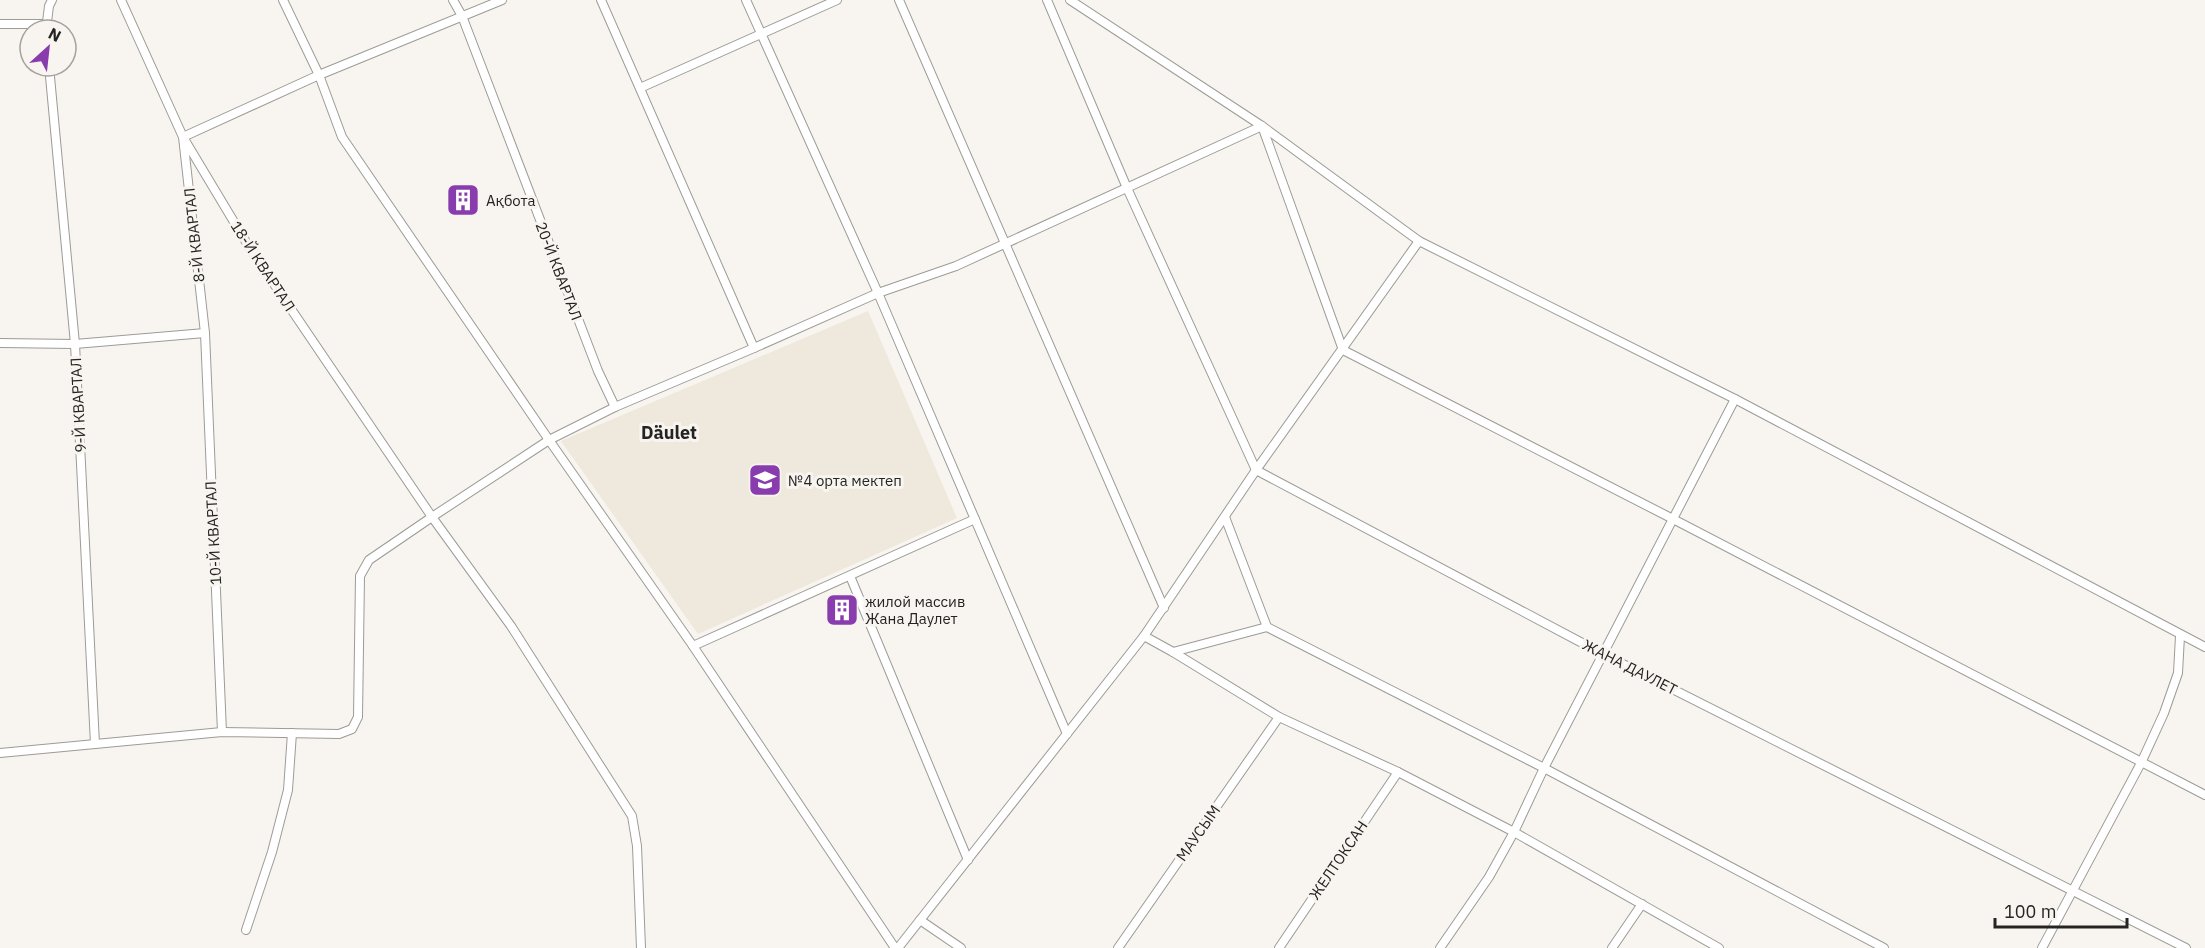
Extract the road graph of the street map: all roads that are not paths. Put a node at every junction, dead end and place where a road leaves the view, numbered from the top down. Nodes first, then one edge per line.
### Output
1 (52, 0) edge
2 (121, 0) edge
3 (283, 0) edge
4 (453, 0) edge
5 (502, 0) edge
6 (601, 0) edge
7 (747, 0) edge
8 (837, 0) edge
9 (899, 0) edge
10 (1047, 0) edge
11 (1070, 0) edge
12 (462, 16) junction
13 (47, 18) edge
14 (0, 24) edge
15 (18, 25) edge
16 (762, 33) junction
17 (319, 75) junction
18 (50, 78) edge
19 (640, 88) junction
20 (1262, 126) junction
21 (183, 137) junction
22 (1127, 188) junction
23 (1419, 241) junction
24 (1006, 244) junction
25 (878, 293) junction
26 (205, 333) junction
27 (0, 343) edge
28 (75, 344) junction
29 (754, 348) junction
30 (1343, 350) junction
31 (1735, 399) junction
32 (615, 407) junction
33 (549, 440) junction
34 (1256, 470) junction
35 (432, 517) junction
36 (1225, 517) junction
37 (975, 519) junction
38 (1673, 519) junction
39 (850, 576) junction
40 (1164, 608) junction
41 (1267, 627) junction
42 (1144, 636) junction
43 (2180, 636) junction
44 (693, 646) junction
45 (2205, 647) edge
46 (1173, 652) junction
47 (1603, 654) junction
48 (1279, 717) junction
49 (222, 732) junction
50 (292, 733) junction
51 (1067, 734) junction
52 (95, 744) junction
53 (0, 753) edge
54 (2141, 763) junction
55 (1544, 768) junction
56 (1398, 772) junction
57 (2205, 795) edge
58 (1514, 832) junction
59 (968, 860) junction
60 (2073, 891) junction
61 (1642, 904) junction
62 (920, 920) junction
63 (246, 930) dead end
64 (641, 948) edge
65 (896, 948) edge
66 (961, 948) edge
67 (1118, 948) edge
68 (1279, 948) edge
69 (1440, 948) edge
70 (1612, 948) edge
71 (1719, 948) edge
72 (1884, 948) edge
73 (2042, 948) edge
74 (2186, 948) edge

1 - 13 street
2 - 21 street, 18-Й КВАРТАЛ
3 - 17 street
4 - 12 street, 20-Й КВАРТАЛ
5 - 12 street
6 - 19 street
7 - 16 street
8 - 16 street
9 - 24 street
10 - 22 street
11 - 20 street
12 - 17 street
12 - 32 street, 20-Й КВАРТАЛ
14 - 15 street
16 - 19 street
16 - 25 street
17 - 21 street
17 - 33 street
18 - 28 street, 9-Й КВАРТАЛ
19 - 29 street
20 - 22 street
20 - 23 street
20 - 30 street
21 - 26 street, 8-Й КВАРТАЛ
21 - 35 street, 18-Й КВАРТАЛ
22 - 24 street
22 - 34 street
23 - 30 street
23 - 31 street
24 - 25 street
24 - 40 street
25 - 29 street
25 - 37 street
26 - 28 street
26 - 49 street, 10-Й КВАРТАЛ
27 - 28 street
28 - 52 street, 9-Й КВАРТАЛ
29 - 32 street
30 - 34 street
30 - 38 street
31 - 38 street
31 - 43 street
32 - 33 street
33 - 35 street
33 - 44 street
34 - 36 street
34 - 47 street, ЖАНА ДАУЛЕТ
35 - 50 street
35 - 64 street, 18-Й КВАРТАЛ
36 - 40 street
36 - 41 street
37 - 39 street
37 - 51 street
38 - 47 street
38 - 54 street
39 - 44 street
39 - 59 street
40 - 42 street
41 - 46 street
41 - 55 street
42 - 46 street
42 - 51 street
43 - 45 street
43 - 54 street
44 - 65 street
46 - 48 street
47 - 55 street
47 - 60 street, ЖАНА ДАУЛЕТ
48 - 56 street
48 - 67 street, МАУСЫМ
49 - 50 street
49 - 52 street
50 - 63 street
51 - 59 street
52 - 53 street
54 - 57 street
54 - 60 street
55 - 58 street
55 - 72 street
56 - 58 street
56 - 68 street, ЖЕЛТОКСАН
58 - 61 street
58 - 69 street
59 - 62 street
60 - 73 street
60 - 74 street, ЖАНА ДАУЛЕТ
61 - 70 street
61 - 71 street
62 - 65 street
62 - 66 street

